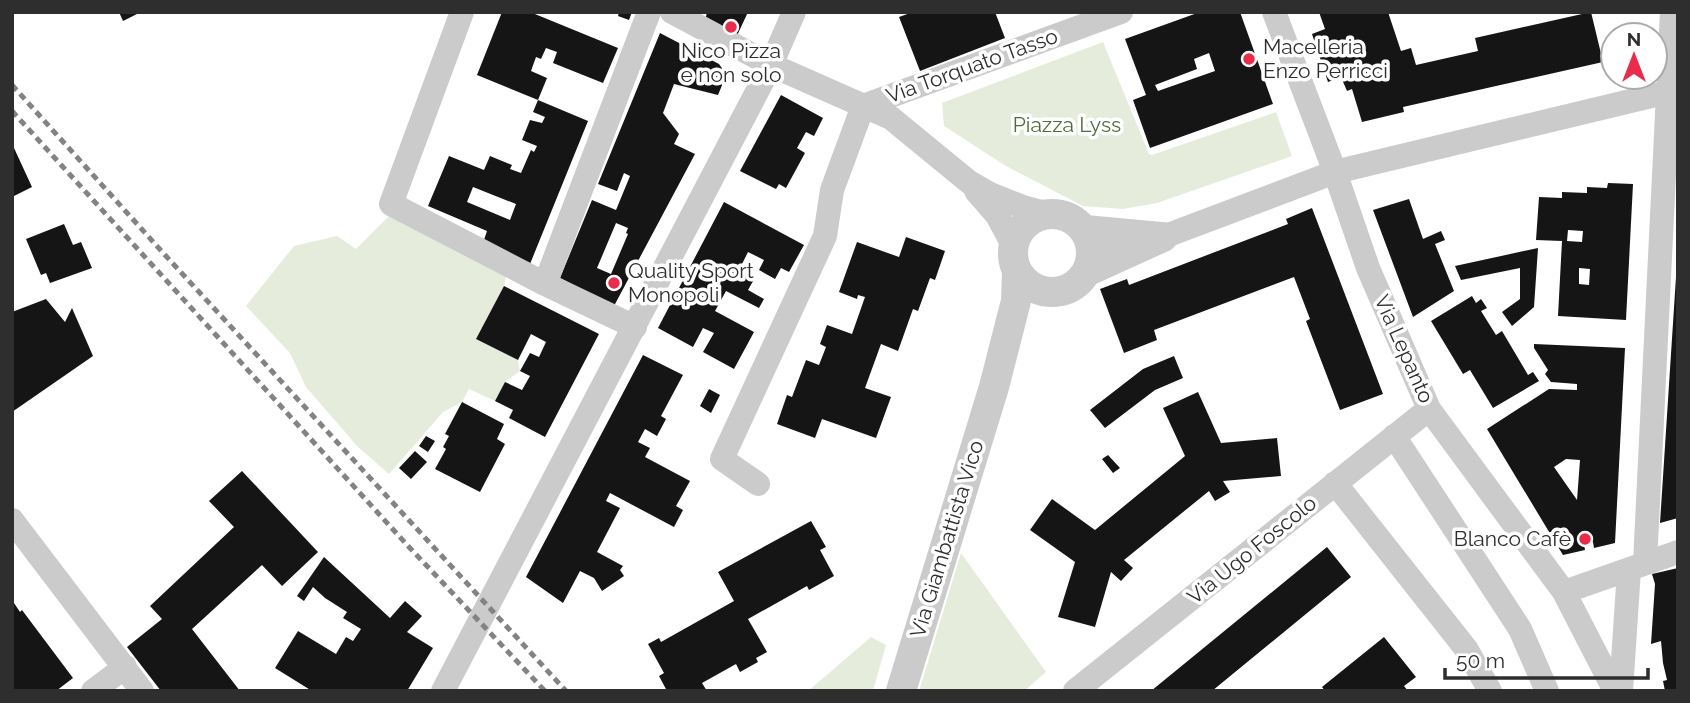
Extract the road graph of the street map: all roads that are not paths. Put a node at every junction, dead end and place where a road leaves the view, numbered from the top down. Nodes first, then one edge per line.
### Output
1 (462, 12) edge
2 (649, 12) edge
3 (672, 12) edge
4 (794, 12) edge
5 (1121, 12) edge
6 (1274, 12) edge
7 (1672, 12) edge
8 (771, 65) junction
9 (1673, 93) edge
10 (863, 106) junction
11 (1335, 172) junction
12 (969, 182) junction
13 (1049, 214) junction
14 (1085, 230) junction
15 (1163, 237) junction
16 (1015, 258) junction
17 (1088, 271) junction
18 (545, 284) junction
19 (1052, 293) junction
20 (635, 327) junction
21 (994, 387) junction
22 (1429, 409) junction
23 (1394, 436) junction
24 (1335, 483) junction
25 (758, 484) dead end
26 (13, 524) edge
27 (1678, 552) edge
28 (1637, 566) junction
29 (1564, 592) junction
30 (125, 667) junction
31 (93, 691) edge
32 (142, 691) edge
33 (443, 691) edge
34 (901, 691) edge
35 (1074, 691) edge
36 (1490, 691) edge
37 (1547, 691) edge
38 (1615, 691) edge
39 (1621, 691) edge

1 - 18 street
2 - 18 street
3 - 8 street
4 - 8 street
5 - 10 street, Via Torquato Tasso
6 - 11 street, Via Lepanto
7 - 9 street
8 - 10 street
8 - 20 street
9 - 11 street
9 - 28 street
10 - 12 street
10 - 25 street
11 - 15 street
11 - 22 street, Via Lepanto
12 - 13 street
12 - 16 street
13 - 14 street
13 - 16 street
14 - 15 street
14 - 17 street
15 - 17 street
16 - 19 street
16 - 21 street, Via Giambattista Vico
17 - 19 street
18 - 20 street
19 - 21 street, Via Giambattista Vico
20 - 33 street
21 - 34 street, Via Giambattista Vico
22 - 23 street, Via Ugo Foscolo
22 - 29 street, Via Lepanto
23 - 24 street, Via Ugo Foscolo
23 - 37 street
24 - 35 street, Via Ugo Foscolo
24 - 36 street
26 - 30 street
27 - 28 street
28 - 29 street
28 - 39 street
29 - 38 street, Via Lepanto
30 - 31 street
30 - 32 street

